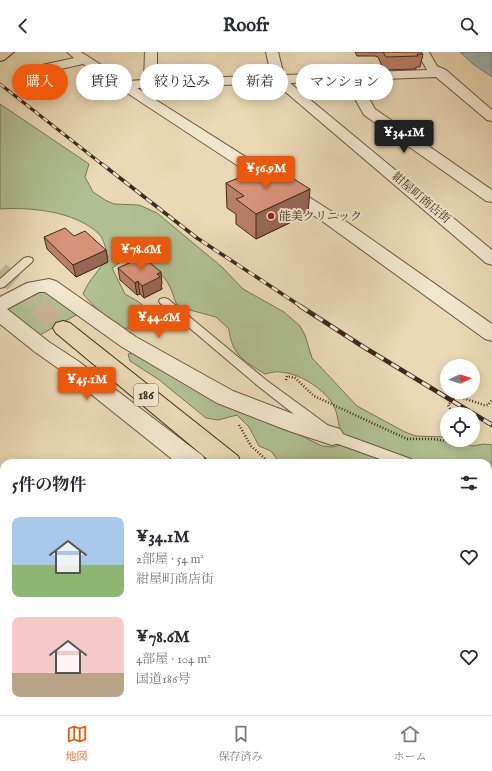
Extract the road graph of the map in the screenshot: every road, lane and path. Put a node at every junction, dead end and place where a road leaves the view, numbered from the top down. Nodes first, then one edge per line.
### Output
1 (73, 52) edge
2 (151, 52) edge
3 (272, 52) edge
4 (423, 52) edge
5 (84, 60) junction
6 (66, 64) edge
7 (90, 64) edge
8 (151, 64) edge
9 (275, 64) edge
10 (441, 73) junction
11 (393, 76) edge
12 (288, 88) edge
13 (132, 91) edge
14 (362, 100) edge
15 (492, 117) edge
16 (492, 197) edge
17 (492, 259) edge
18 (28, 260) dead end
19 (0, 285) edge
20 (164, 301) dead end
21 (0, 305) edge
22 (0, 314) edge
23 (63, 328) tunnel mouth
24 (492, 334) edge
25 (228, 398) junction
26 (492, 400) edge
27 (289, 404) junction
28 (449, 407) edge
29 (332, 436) junction
30 (440, 440) edge
31 (189, 459) edge
32 (224, 459) edge
33 (266, 459) edge
34 (395, 459) edge

1 - 5 street
2 - 8 street
3 - 9 street
4 - 10 street
5 - 6 street
5 - 7 street
10 - 11 street
10 - 15 street
12 - 17 street, 紺屋町商店街
13 - 24 street
14 - 16 street
18 - 19 lane
20 - 27 lane
21 - 25 street
22 - 31 street
23 - 32 highway, 186
25 - 29 street
25 - 33 path
26 - 28 path
27 - 29 lane
27 - 30 path
29 - 34 lane

